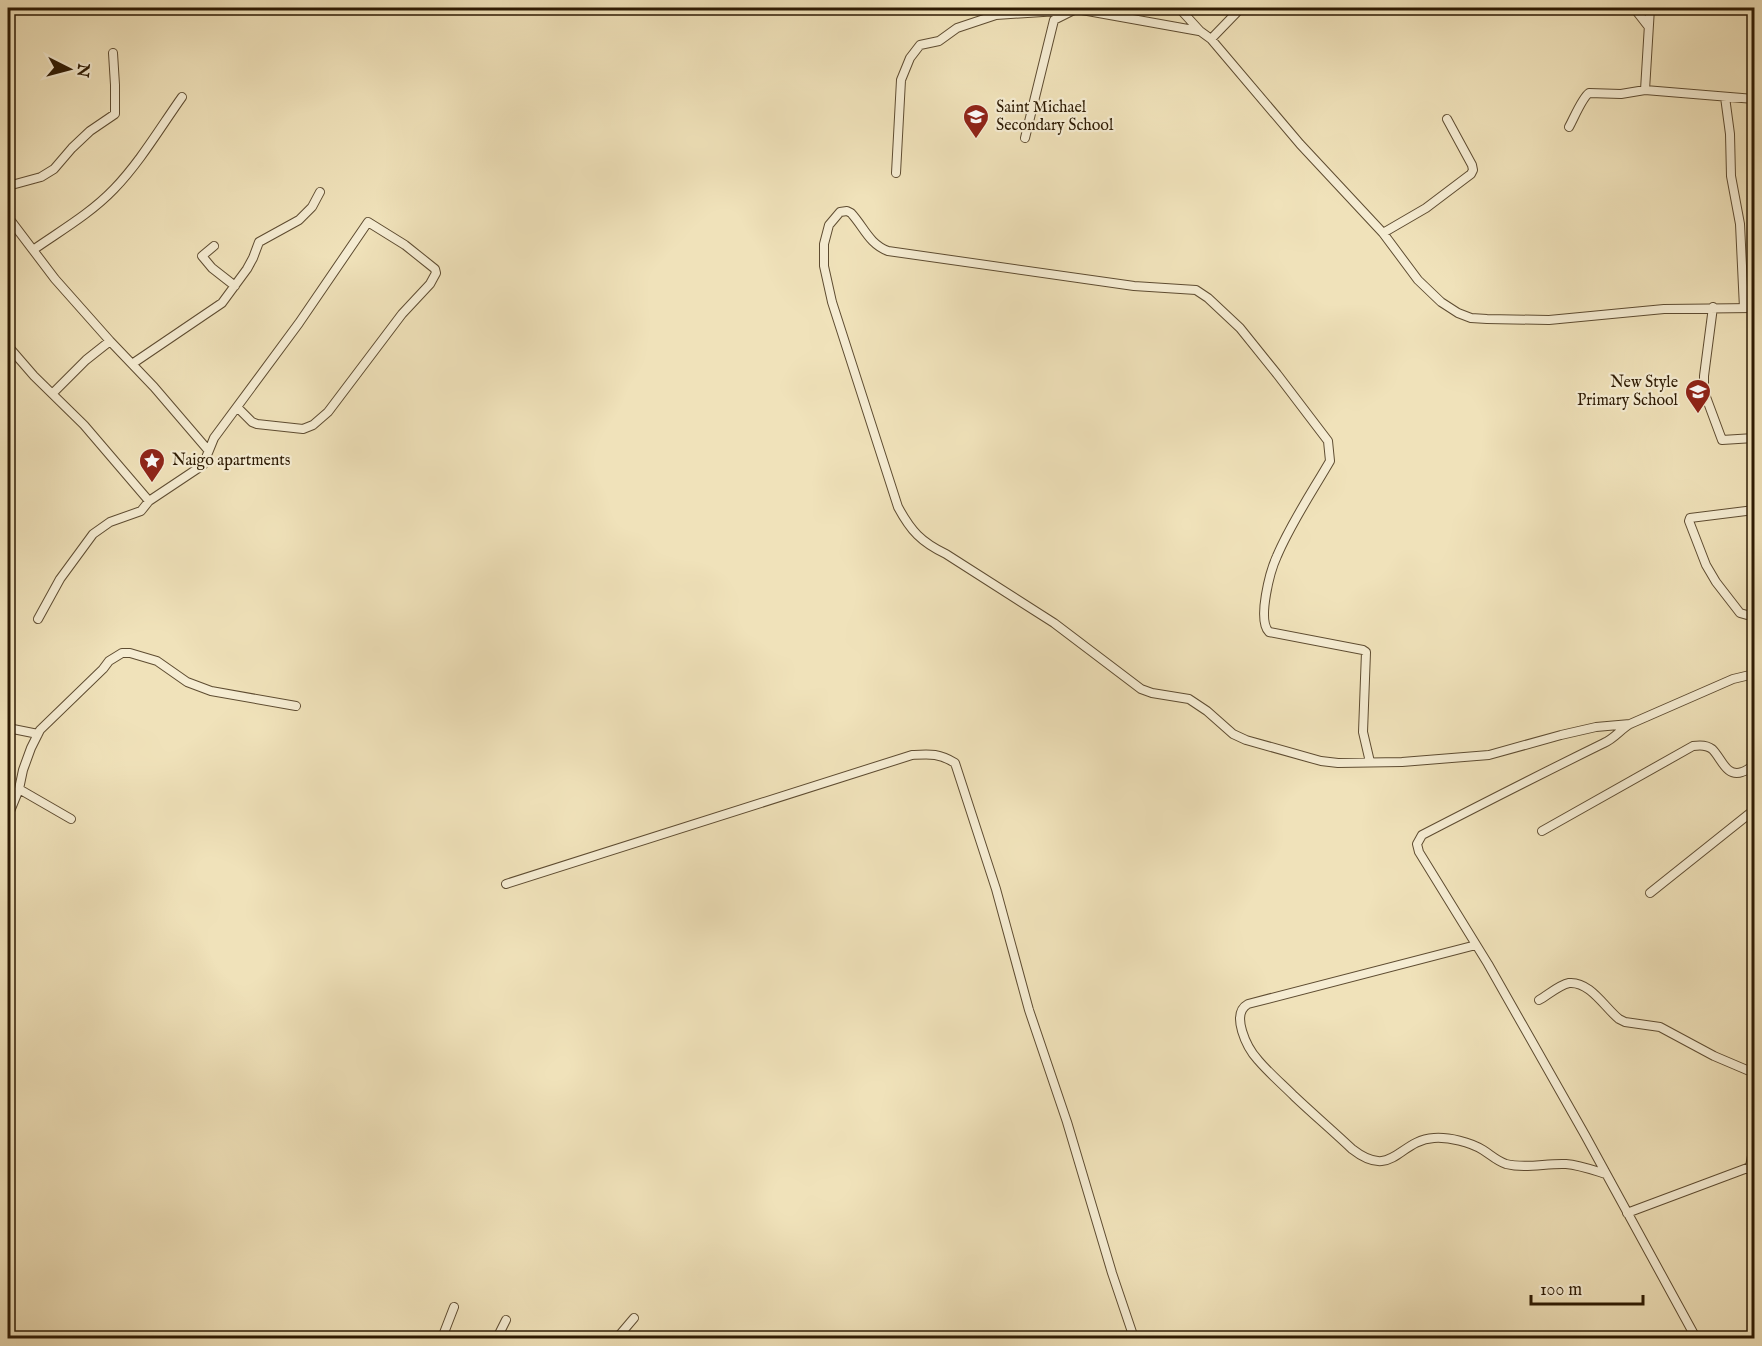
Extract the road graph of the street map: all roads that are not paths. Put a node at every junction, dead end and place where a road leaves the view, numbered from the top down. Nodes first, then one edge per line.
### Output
1 (1179, 8) edge
2 (1241, 8) edge
3 (1634, 8) edge
4 (1650, 8) edge
5 (1074, 10) junction
6 (1648, 26) junction
7 (1200, 31) junction
8 (1211, 39) junction
9 (113, 53) dead end
10 (1646, 90) junction
11 (182, 97) dead end
12 (1725, 97) junction
13 (1755, 99) edge
14 (1447, 119) dead end
15 (1569, 127) dead end
16 (1025, 138) dead end
17 (896, 173) dead end
18 (8, 186) edge
19 (320, 192) dead end
20 (8, 217) edge
21 (1383, 232) junction
22 (214, 246) dead end
23 (33, 250) junction
24 (235, 286) junction
25 (1713, 307) junction
26 (1744, 308) junction
27 (1755, 308) edge
28 (110, 340) junction
29 (8, 346) edge
30 (132, 364) junction
31 (53, 393) junction
32 (237, 406) junction
33 (1755, 438) edge
34 (208, 450) junction
35 (149, 501) junction
36 (1755, 510) edge
37 (1755, 613) edge
38 (38, 619) dead end
39 (1753, 676) edge
40 (296, 706) dead end
41 (1630, 724) junction
42 (8, 728) edge
43 (38, 734) junction
44 (1371, 762) junction
45 (1755, 764) edge
46 (19, 789) junction
47 (1755, 810) edge
48 (8, 816) edge
49 (71, 819) dead end
50 (1542, 831) dead end
51 (506, 884) dead end
52 (1650, 893) dead end
53 (1476, 945) junction
54 (1539, 1000) dead end
55 (1755, 1073) edge
56 (1755, 1144) edge
57 (1750, 1167) junction
58 (1606, 1174) junction
59 (1755, 1176) edge
60 (1627, 1213) junction
61 (454, 1307) dead end
62 (634, 1318) dead end
63 (506, 1320) dead end
64 (442, 1338) edge
65 (496, 1338) edge
66 (617, 1338) edge
67 (1134, 1338) edge
68 (1696, 1338) edge

1 - 7 street
2 - 8 street
3 - 6 street
4 - 6 street
5 - 7 street
5 - 16 street
5 - 17 street
6 - 10 street
7 - 8 street
8 - 21 street
9 - 18 street
10 - 12 street
10 - 15 street
11 - 23 street
12 - 13 street
12 - 26 street
14 - 21 street
19 - 24 street
20 - 23 street
21 - 25 street
22 - 24 street
23 - 28 street
24 - 30 street
25 - 26 street
25 - 33 street
26 - 27 street
28 - 30 street
28 - 31 street
29 - 31 street
30 - 34 street
31 - 35 street
32 - 32 street
32 - 34 street
34 - 35 street
35 - 38 street
36 - 37 street
39 - 41 street
40 - 43 street
41 - 44 street
41 - 53 street
42 - 43 street
43 - 46 street
44 - 44 street
45 - 50 street
46 - 48 street
46 - 49 street
47 - 52 street
51 - 67 street
53 - 58 street
53 - 58 street
54 - 55 street
56 - 57 street
57 - 59 street
57 - 60 street
58 - 60 street
60 - 68 street
61 - 64 street
62 - 66 street
63 - 65 street

